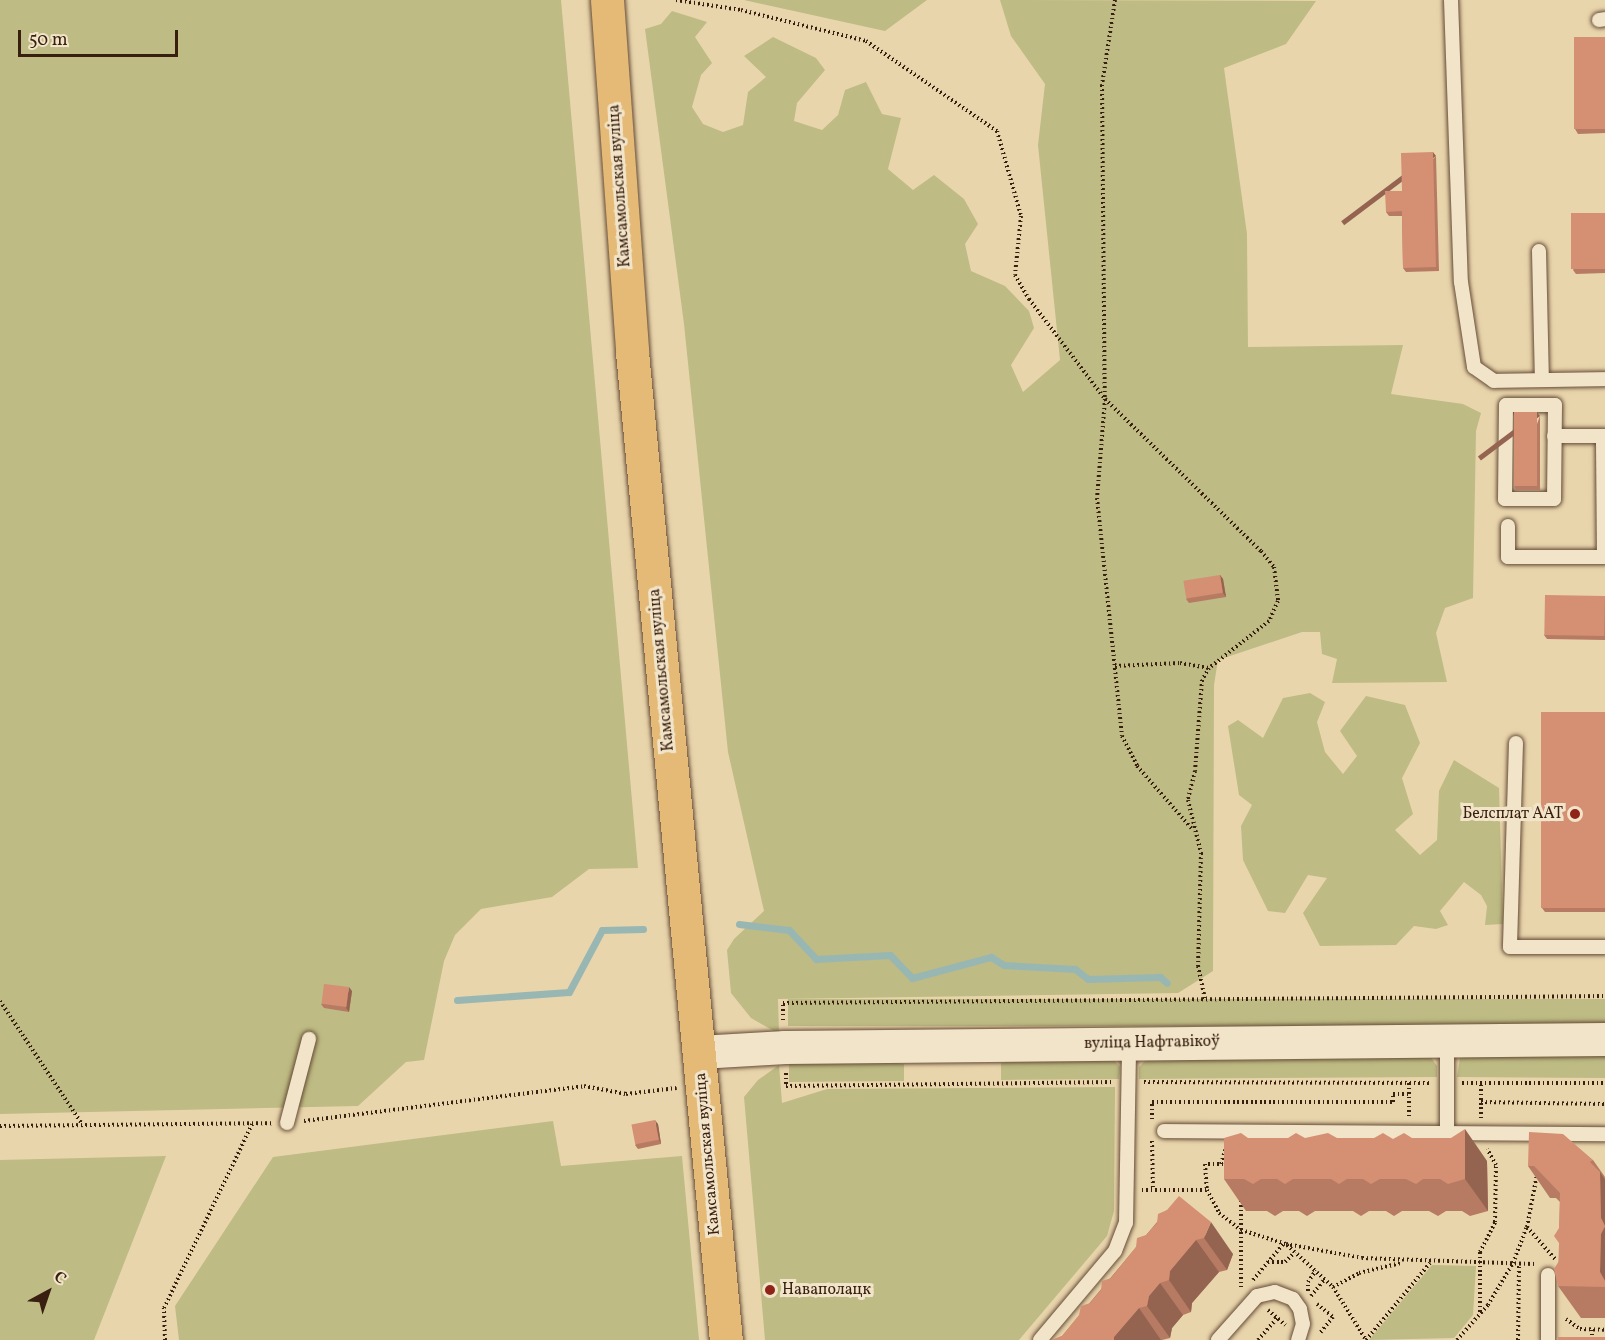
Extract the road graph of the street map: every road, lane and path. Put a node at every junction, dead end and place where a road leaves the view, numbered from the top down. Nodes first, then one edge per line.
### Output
1 (607, 0) edge
2 (676, 0) edge
3 (1115, 0) edge
4 (1451, 0) edge
5 (1539, 251) dead end
6 (1605, 379) edge
7 (1542, 380) junction
8 (1105, 399) junction
9 (1554, 435) junction
10 (1604, 436) edge
11 (1508, 526) dead end
12 (1115, 666) junction
13 (1209, 668) junction
14 (1516, 743) dead end
15 (1193, 830) junction
16 (1605, 947) edge
17 (1605, 996) edge
18 (1205, 999) junction
19 (0, 1001) edge
20 (783, 1003) dead end
21 (309, 1039) dead end
22 (1605, 1039) edge
23 (1447, 1040) junction
24 (1129, 1043) junction
25 (699, 1052) junction
26 (1409, 1083) junction
27 (1447, 1083) junction
28 (1481, 1083) junction
29 (1605, 1083) edge
30 (1121, 1084) junction
31 (701, 1086) junction
32 (786, 1086) dead end
33 (1481, 1102) junction
34 (1605, 1104) edge
35 (287, 1123) junction
36 (82, 1124) junction
37 (252, 1124) junction
38 (0, 1126) edge
39 (1164, 1131) dead end
40 (1409, 1131) junction
41 (1447, 1131) junction
42 (1605, 1134) edge
43 (1482, 1137) junction
44 (1537, 1163) edge
45 (1231, 1164) edge
46 (1141, 1190) dead end
47 (1207, 1190) junction
48 (1241, 1197) edge
49 (1241, 1230) junction
50 (1286, 1244) junction
51 (1295, 1252) junction
52 (1268, 1262) dead end
53 (1408, 1263) junction
54 (1431, 1263) junction
55 (1480, 1263) junction
56 (1513, 1263) junction
57 (1519, 1264) junction
58 (1560, 1264) edge
59 (1548, 1275) dead end
60 (1325, 1279) junction
61 (1333, 1287) junction
62 (1248, 1296) junction
63 (1310, 1297) dead end
64 (1480, 1313) junction
65 (1563, 1315) edge
66 (1277, 1318) junction
67 (1592, 1330) junction
68 (1605, 1330) edge
69 (1298, 1338) edge
70 (165, 1340) edge
71 (726, 1340) edge
72 (1040, 1340) edge
73 (1218, 1340) edge
74 (1258, 1340) edge
75 (1366, 1340) edge
76 (1457, 1340) edge
77 (1518, 1340) edge
78 (1548, 1340) edge
79 (1592, 1340) edge

1 - 25 main road, Камсамольская вуліца
2 - 8 path
3 - 8 path
4 - 7 lane
5 - 7 lane
6 - 7 lane
8 - 12 path
8 - 13 path
9 - 9 lane
9 - 10 lane
10 - 11 lane
12 - 13 path
12 - 15 path
13 - 15 path
14 - 16 lane
15 - 18 path
17 - 18 path
18 - 20 path
19 - 36 path
21 - 35 lane
22 - 23 street, вуліца Нафтавікоў
23 - 24 street, вуліца Нафтавікоў
23 - 27 lane
24 - 25 street, вуліца Нафтавікоў
24 - 30 lane
25 - 31 main road, Камсамольская вуліца
26 - 27 path
26 - 30 path
26 - 40 path
27 - 28 path
27 - 41 lane
28 - 29 path
28 - 33 path
30 - 32 path
30 - 72 lane
31 - 35 path
31 - 71 main road, Камсамольская вуліца
33 - 34 path
33 - 43 path
35 - 37 path
36 - 37 path
36 - 38 path
37 - 70 path
39 - 40 lane
40 - 41 lane
41 - 43 lane
42 - 43 lane
43 - 55 path
44 - 56 path
45 - 47 path
46 - 47 path
47 - 49 path
48 - 49 path
49 - 50 path
49 - 62 path
50 - 51 path
50 - 53 path
51 - 52 path
51 - 60 path
53 - 54 path
53 - 61 path
54 - 55 path
54 - 75 path
55 - 56 path
55 - 64 path
56 - 57 path
56 - 64 path
57 - 58 path
57 - 77 path
59 - 78 lane
60 - 61 path
60 - 63 path
61 - 75 path
62 - 66 path
62 - 69 lane
62 - 73 lane
64 - 76 path
65 - 67 path
66 - 69 path
66 - 74 path
67 - 68 path
67 - 79 path

